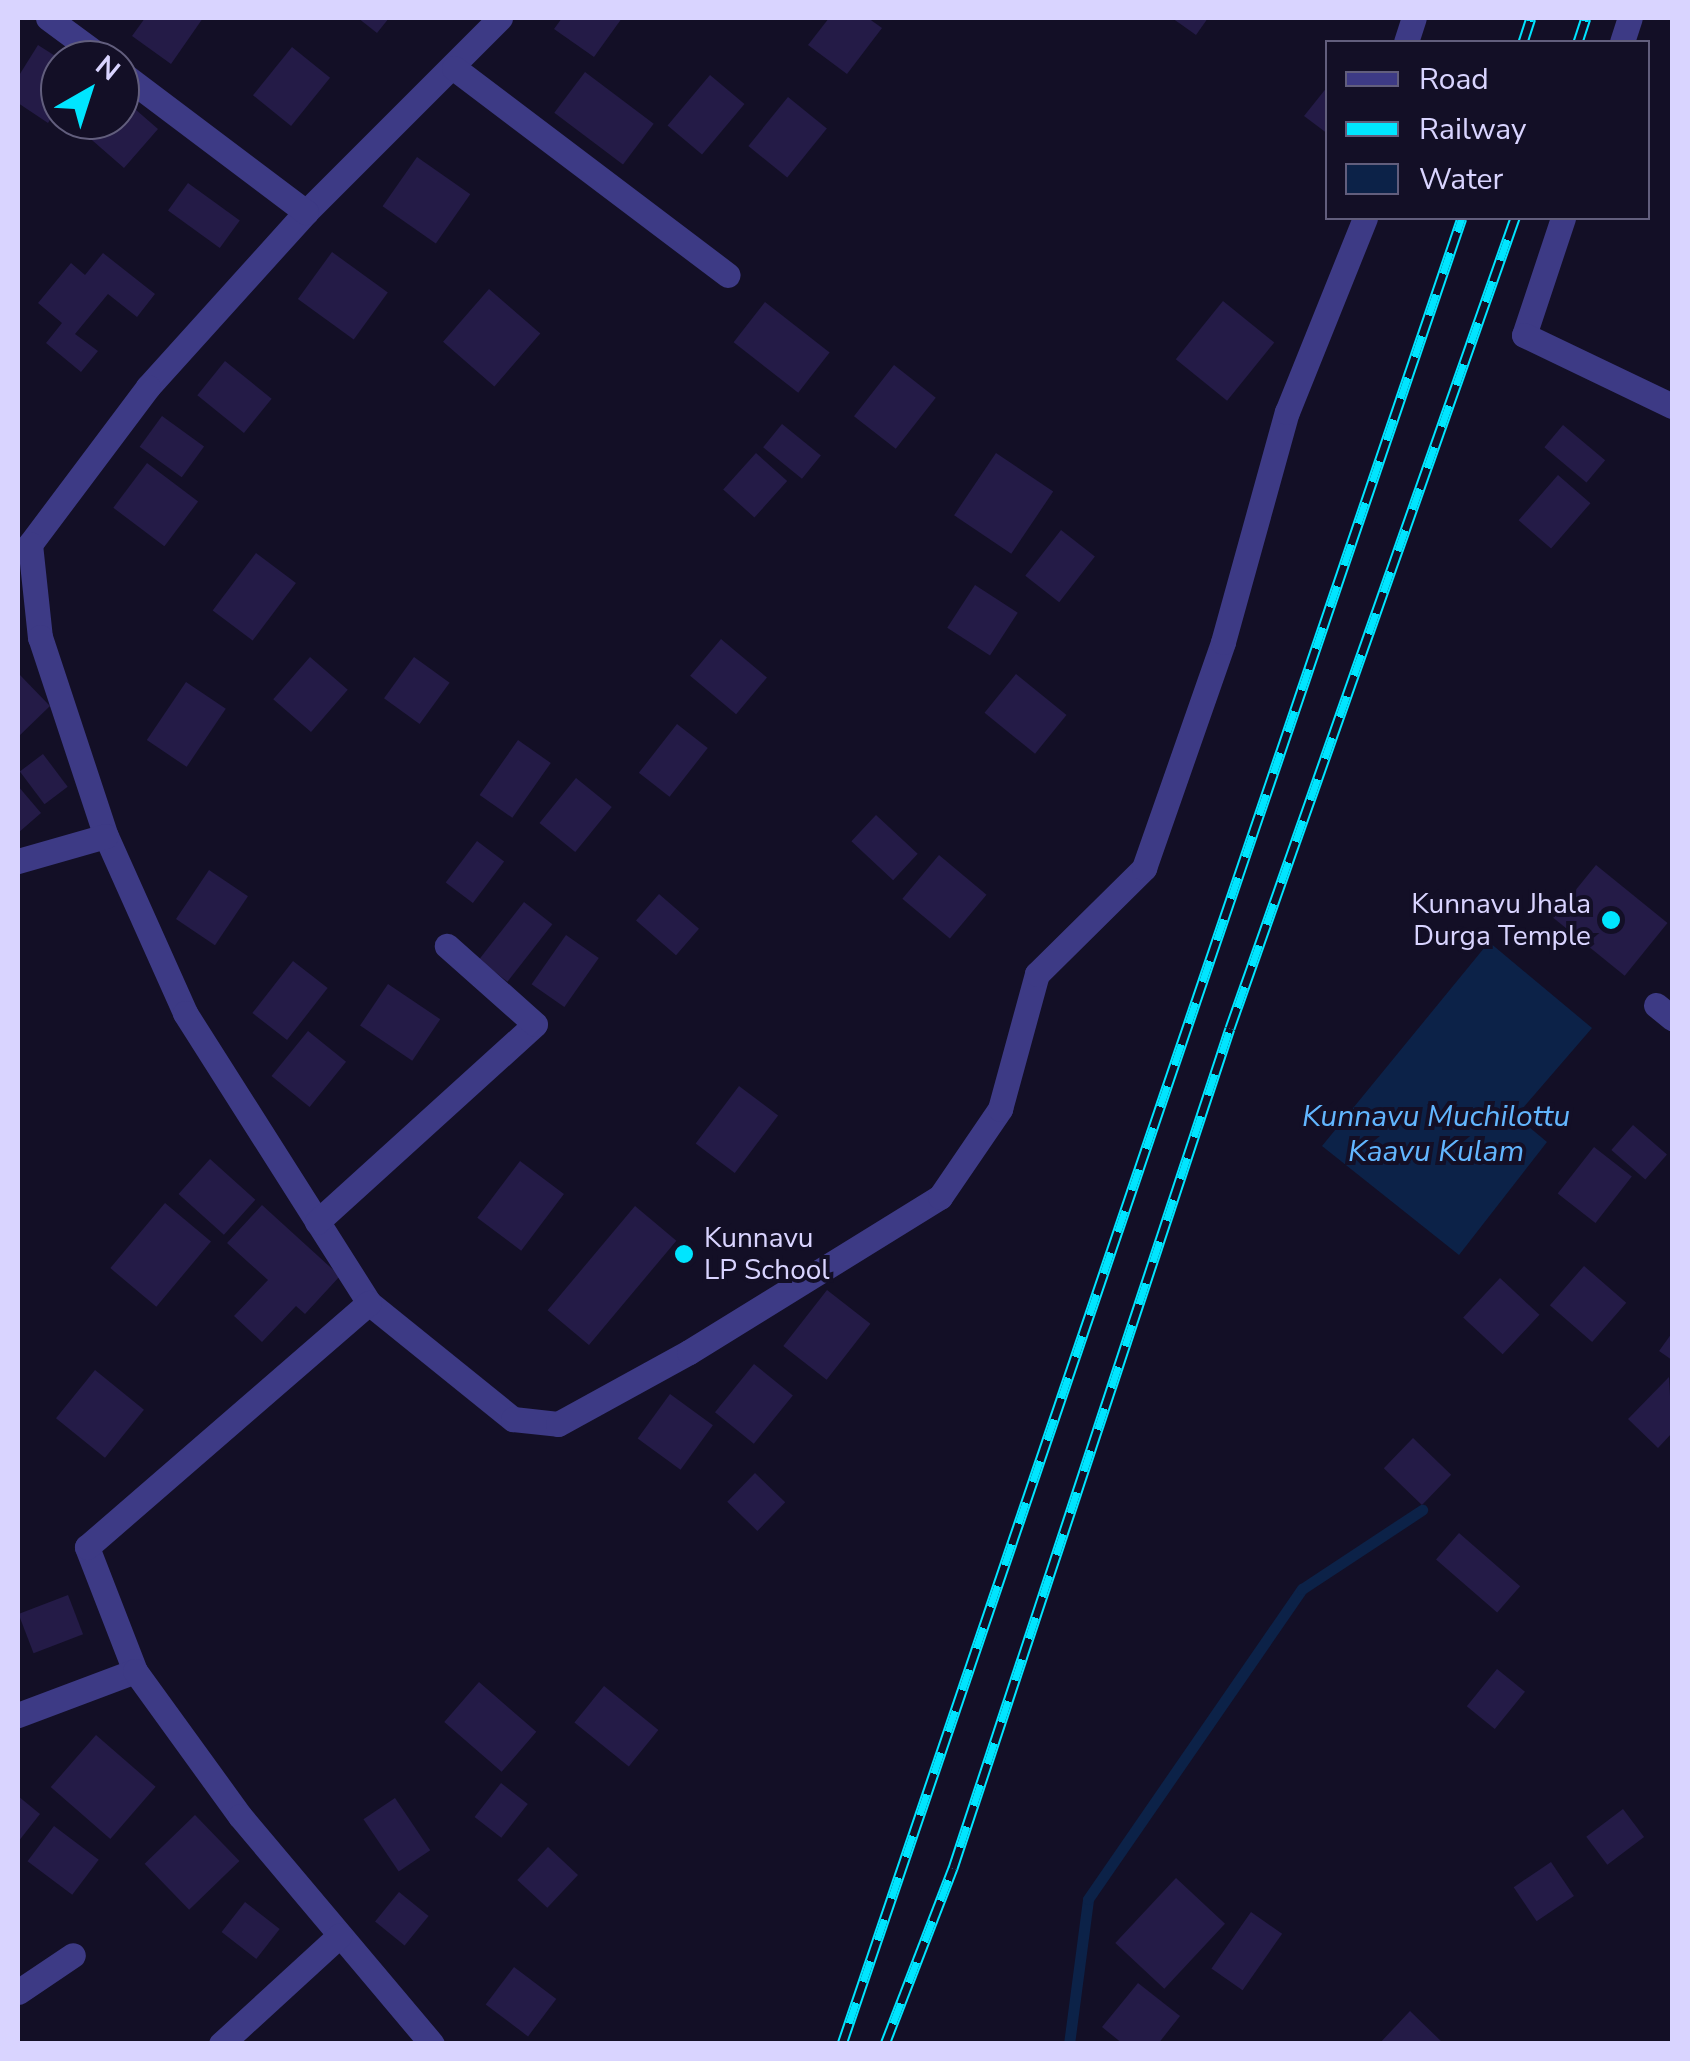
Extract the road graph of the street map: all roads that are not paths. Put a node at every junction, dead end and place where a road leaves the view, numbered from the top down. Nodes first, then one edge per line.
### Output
1 (48, 18) edge
2 (500, 18) edge
3 (78, 40) edge
4 (454, 68) junction
5 (140, 87) edge
6 (306, 212) junction
7 (1364, 220) edge
8 (1562, 220) edge
9 (728, 275) dead end
10 (1672, 406) edge
11 (24, 540) edge
12 (106, 836) junction
13 (18, 861) edge
14 (447, 946) dead end
15 (317, 1222) junction
16 (369, 1302) junction
17 (135, 1672) junction
18 (18, 1715) edge
19 (340, 1935) junction
20 (73, 1955) dead end
21 (18, 1992) edge
22 (221, 2044) edge
23 (432, 2044) edge

1 - 3 street
2 - 4 street
4 - 6 street
4 - 9 street
5 - 6 street
6 - 11 street
7 - 16 street
8 - 10 street
11 - 12 street
12 - 13 street
12 - 15 street
14 - 15 street
15 - 16 street
16 - 17 street
17 - 18 street
17 - 19 street
19 - 22 street
19 - 23 street
20 - 21 street

